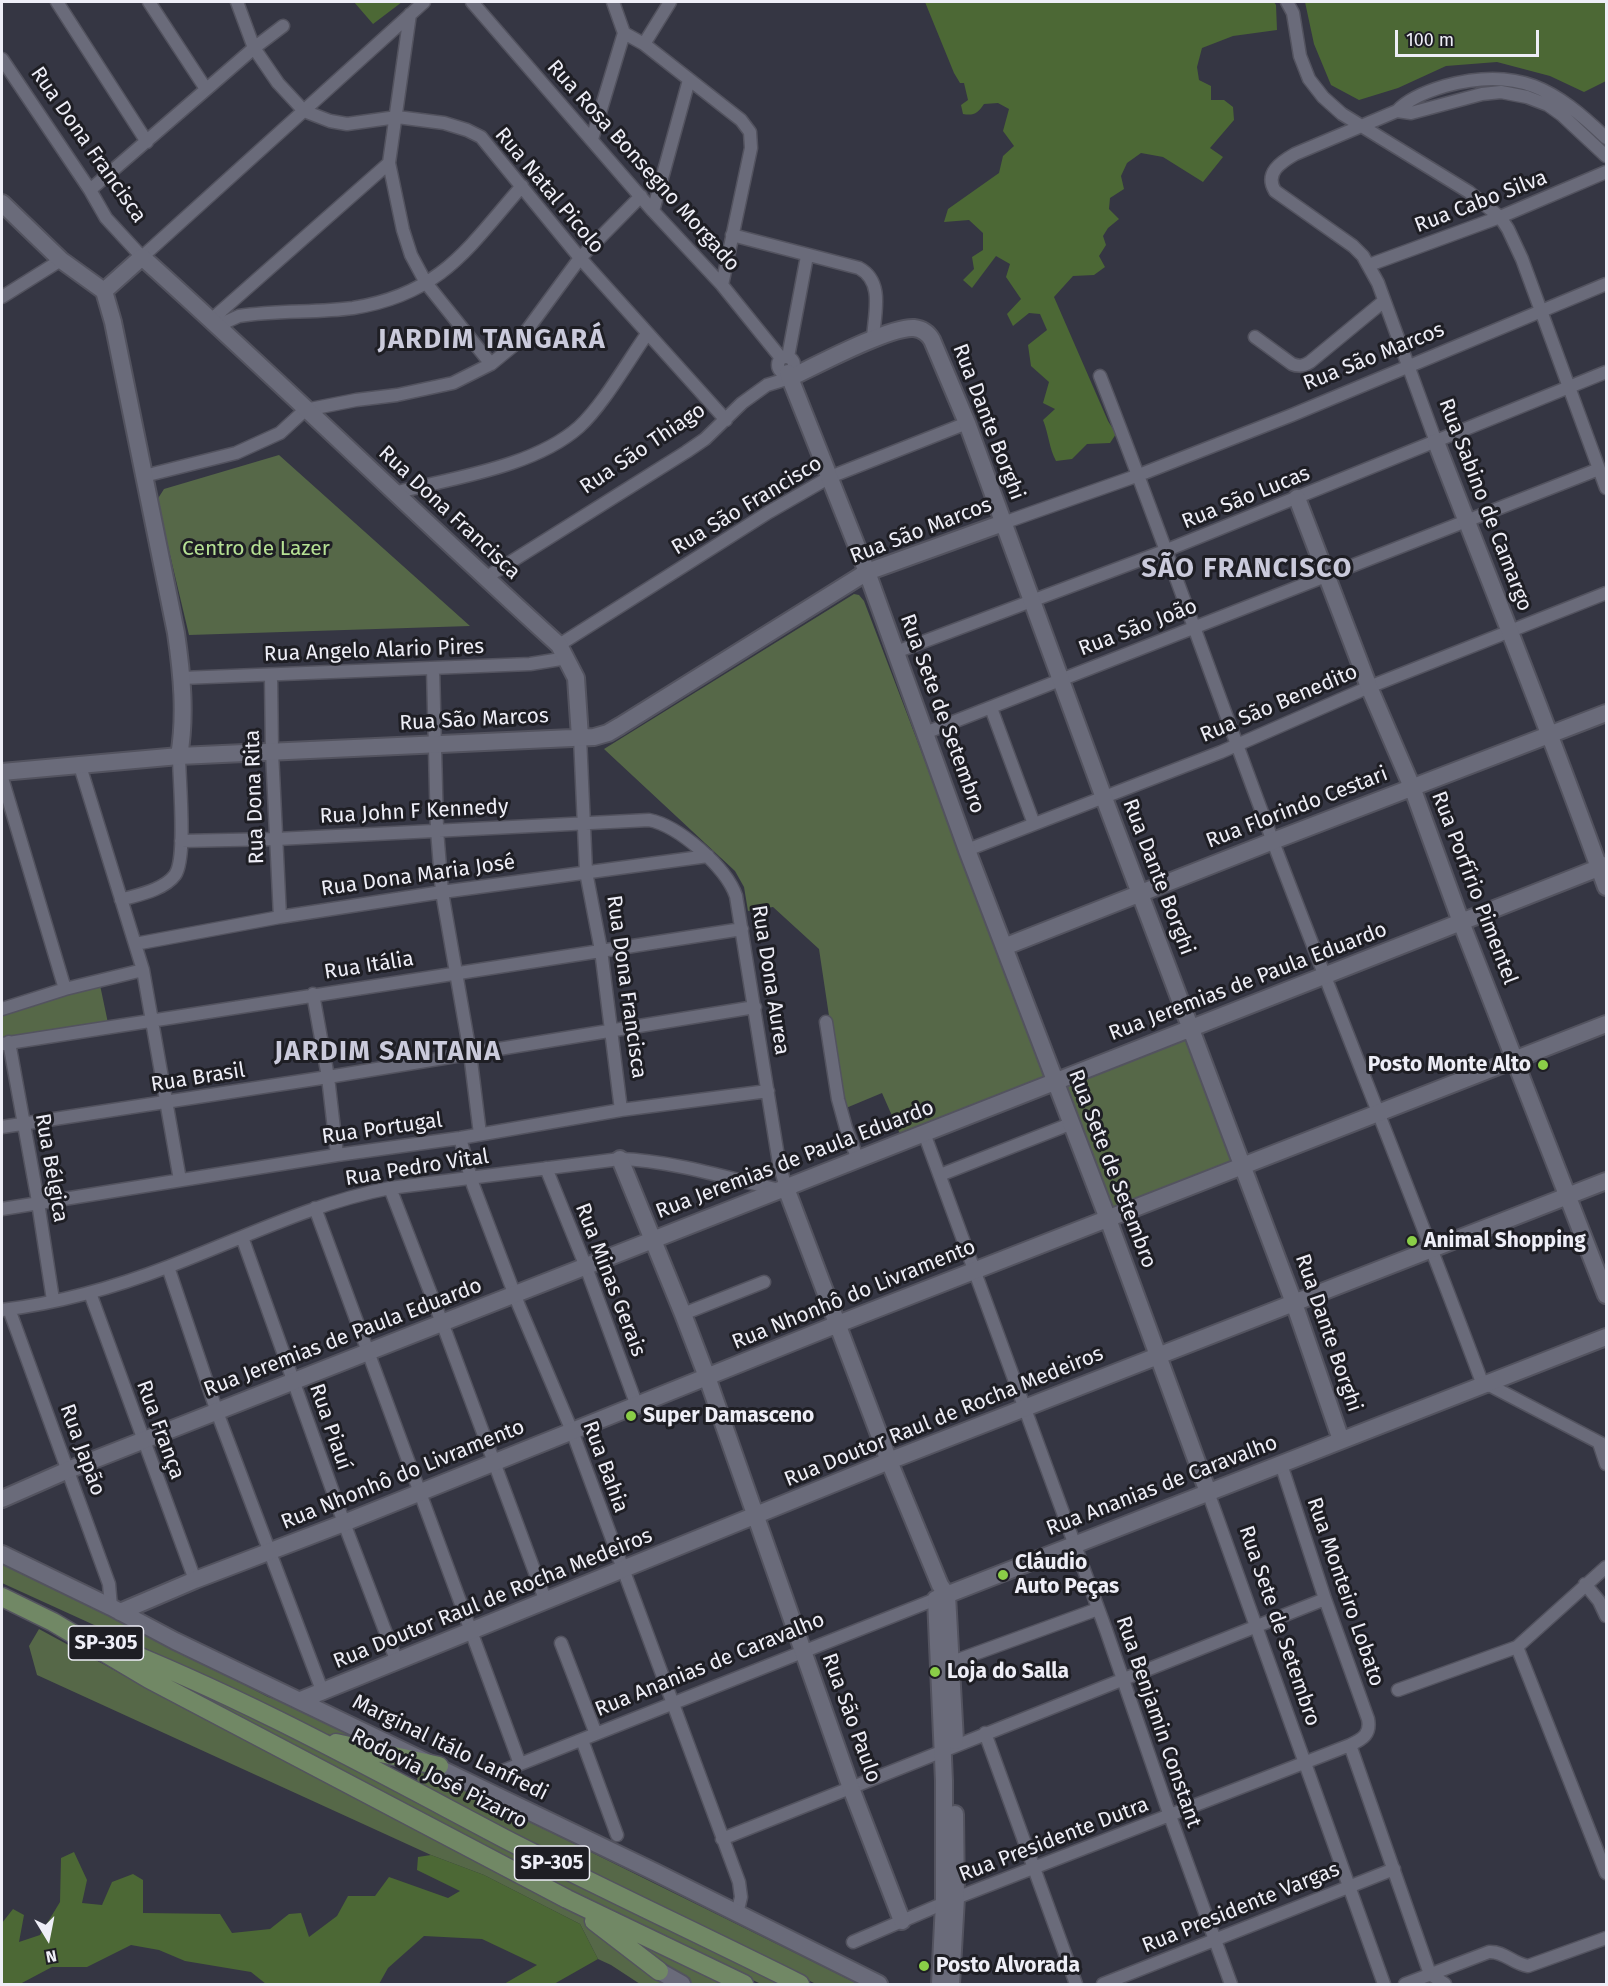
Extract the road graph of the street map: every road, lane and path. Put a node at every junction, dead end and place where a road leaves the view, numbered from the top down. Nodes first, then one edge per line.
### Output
1 (57, 2) edge
2 (149, 2) edge
3 (237, 2) edge
4 (424, 2) edge
5 (472, 2) edge
6 (613, 2) edge
7 (670, 2) edge
8 (1287, 2) edge
9 (410, 14) junction
10 (283, 26) dead end
11 (624, 33) junction
12 (644, 44) junction
13 (254, 48) junction
14 (2, 58) edge
15 (689, 80) junction
16 (206, 89) junction
17 (304, 111) junction
18 (1397, 111) junction
19 (397, 117) junction
20 (1363, 127) junction
21 (1606, 138) edge
22 (592, 139) junction
23 (147, 142) junction
24 (1606, 156) edge
25 (390, 163) junction
26 (1606, 172) edge
27 (522, 186) junction
28 (90, 190) junction
29 (641, 196) junction
30 (2, 204) edge
31 (653, 211) junction
32 (1500, 218) junction
33 (732, 236) junction
34 (807, 255) junction
35 (141, 257) junction
36 (580, 258) junction
37 (62, 260) junction
38 (1370, 265) junction
39 (426, 283) junction
40 (1606, 284) edge
41 (722, 285) junction
42 (105, 291) junction
43 (2, 297) edge
44 (1384, 301) junction
45 (1541, 312) junction
46 (215, 324) junction
47 (927, 332) joint
48 (647, 334) junction
49 (1255, 337) dead end
50 (873, 339) junction
51 (491, 364) junction
52 (787, 366) junction
53 (1408, 367) junction
54 (1606, 372) edge
55 (1100, 376) dead end
56 (1568, 387) junction
57 (305, 410) junction
58 (726, 420) junction
59 (967, 423) junction
60 (1436, 442) junction
61 (1599, 469) junction
62 (1139, 475) junction
63 (144, 476) junction
64 (830, 477) junction
65 (1606, 488) edge
66 (394, 493) junction
67 (1297, 498) junction
68 (1466, 520) junction
69 (1003, 523) junction
70 (1167, 550) junction
71 (867, 572) junction
72 (1326, 577) junction
73 (485, 578) junction
74 (1606, 593) edge
75 (1031, 602) junction
76 (1195, 628) junction
77 (1508, 630) junction
78 (563, 651) junction
79 (896, 652) junction
80 (433, 668) junction
81 (272, 676) junction
82 (182, 678) junction
83 (1060, 679) junction
84 (1368, 687) junction
85 (991, 708) junction
86 (1606, 713) edge
87 (925, 733) junction
88 (1551, 734) junction
89 (580, 737) junction
90 (435, 744) junction
91 (1237, 745) junction
92 (272, 752) junction
93 (179, 756) junction
94 (80, 766) junction
95 (2, 772) edge
96 (2, 778) edge
97 (1412, 787) junction
98 (1104, 798) junction
99 (650, 820) joint
100 (583, 824) junction
101 (1034, 824) junction
102 (437, 830) junction
103 (277, 839) junction
104 (181, 841) junction
105 (1273, 841) junction
106 (967, 850) junction
107 (708, 856) junction
108 (1603, 866) edge
109 (586, 872) junction
110 (1606, 888) edge
111 (442, 892) junction
112 (1141, 893) junction
113 (121, 900) junction
114 (280, 917) junction
115 (1461, 922) junction
116 (742, 928) junction
117 (135, 944) junction
118 (1004, 947) junction
119 (601, 950) junction
120 (143, 970) junction
121 (456, 972) junction
122 (1325, 976) junction
123 (65, 989) junction
124 (313, 994) junction
125 (755, 1007) junction
126 (2, 1009) edge
127 (153, 1019) junction
128 (826, 1022) dead end
129 (1606, 1024) edge
130 (1190, 1029) junction
131 (612, 1032) junction
132 (5, 1043) edge
133 (470, 1053) junction
134 (1516, 1060) junction
135 (328, 1077) junction
136 (1054, 1082) junction
137 (768, 1091) junction
138 (167, 1102) junction
139 (621, 1110) junction
140 (1378, 1113) junction
141 (24, 1123) junction
142 (1070, 1124) junction
143 (2, 1127) edge
144 (924, 1133) junction
145 (480, 1134) junction
146 (460, 1138) junction
147 (337, 1155) junction
148 (620, 1159) junction
149 (858, 1160) junction
150 (1244, 1166) junction
151 (546, 1168) junction
152 (940, 1175) junction
153 (470, 1178) junction
154 (180, 1179) junction
155 (1606, 1181) edge
156 (390, 1188) junction
157 (783, 1189) junction
158 (1567, 1197) junction
159 (38, 1203) junction
160 (315, 1208) junction
161 (2, 1209) edge
162 (1108, 1219) junction
163 (242, 1237) junction
164 (652, 1240) junction
165 (1432, 1249) junction
166 (168, 1267) junction
167 (586, 1267) junction
168 (975, 1272) junction
169 (764, 1282) dead end
170 (90, 1293) junction
171 (514, 1295) junction
172 (1606, 1295) edge
173 (53, 1300) junction
174 (1294, 1303) junction
175 (5, 1310) edge
176 (683, 1314) junction
177 (442, 1323) junction
178 (838, 1324) junction
179 (1606, 1336) edge
180 (369, 1352) junction
181 (1158, 1356) junction
182 (707, 1377) junction
183 (294, 1382) junction
184 (1483, 1385) junction
185 (637, 1406) junction
186 (1026, 1408) junction
187 (217, 1412) junction
188 (572, 1431) junction
189 (1341, 1440) junction
190 (143, 1441) junction
191 (1603, 1444) edge
192 (889, 1461) junction
193 (494, 1463) junction
194 (1281, 1464) junction
195 (1606, 1464) edge
196 (68, 1470) junction
197 (1208, 1492) junction
198 (420, 1493) junction
199 (2, 1499) edge
200 (755, 1516) junction
201 (344, 1523) junction
202 (1074, 1545) junction
203 (270, 1552) junction
204 (2, 1554) edge
205 (1606, 1567) edge
206 (622, 1570) junction
207 (195, 1580) junction
208 (1585, 1584) junction
209 (2, 1596) edge
210 (942, 1597) junction
211 (1325, 1599) junction
212 (546, 1602) junction
213 (116, 1609) junction
214 (1098, 1609) junction
215 (1606, 1616) edge
216 (53, 1622) junction
217 (1256, 1628) junction
218 (472, 1632) junction
219 (561, 1643) dead end
220 (1517, 1647) junction
221 (803, 1652) junction
222 (397, 1662) junction
223 (946, 1664) junction
224 (1123, 1678) junction
225 (1398, 1690) dead end
226 (323, 1693) junction
227 (301, 1700) junction
228 (671, 1704) junction
229 (986, 1733) junction
230 (1368, 1733) joint
231 (596, 1734) junction
232 (307, 1736) junction
233 (582, 1740) junction
234 (1350, 1745) junction
235 (949, 1747) junction
236 (520, 1764) junction
237 (1304, 1764) junction
238 (439, 1767) junction
239 (500, 1772) dead end
240 (851, 1788) junction
241 (1170, 1816) junction
242 (618, 1835) dead end
243 (722, 1839) junction
244 (1034, 1869) junction
245 (1395, 1869) junction
246 (1606, 1873) edge
247 (1348, 1887) junction
248 (567, 1899) junction
249 (950, 1900) junction
250 (737, 1914) junction
251 (902, 1921) junction
252 (1606, 1938) edge
253 (1214, 1939) junction
254 (853, 1942) dead end
255 (659, 1971) joint
256 (1430, 1974) junction
257 (682, 1984) edge
258 (744, 1984) edge
259 (800, 1984) edge
260 (879, 1984) edge
261 (940, 1984) edge
262 (951, 1984) edge
263 (1077, 1984) edge
264 (1103, 1984) edge
265 (1231, 1984) edge
266 (1384, 1984) edge
267 (1405, 1984) edge
268 (1445, 1984) edge

1 - 23 street
2 - 16 street
3 - 13 street, Rua Natal Picolo
4 - 9 street
5 - 22 street, Rua Rosa Bonsegno Morgado
6 - 11 street
7 - 12 street
8 - 20 street
9 - 17 street
9 - 19 street
10 - 13 street
11 - 12 street
11 - 22 street
12 - 15 street
13 - 16 street
13 - 17 street, Rua Natal Picolo
14 - 28 street, Rua Dona Francisca
15 - 31 street
15 - 33 street
16 - 23 street
17 - 19 street, Rua Natal Picolo
17 - 35 street
18 - 20 street
18 - 21 street
18 - 24 street
19 - 25 street
19 - 27 street, Rua Natal Picolo
20 - 32 street
20 - 38 street, Rua Sabino de Camargo
22 - 29 street, Rua Rosa Bonsegno Morgado
23 - 28 street
25 - 39 street
25 - 46 street
26 - 32 street, Rua Cabo Silva
27 - 36 street, Rua Natal Picolo
27 - 39 street
28 - 35 street, Rua Dona Francisca
29 - 31 street, Rua Rosa Bonsegno Morgado
29 - 36 street
30 - 37 street
31 - 41 street, Rua Rosa Bonsegno Morgado
32 - 38 street, Rua Cabo Silva
32 - 45 street
33 - 34 street
33 - 41 street
34 - 50 street
34 - 52 street
35 - 42 street
35 - 46 street, Rua Dona Francisca
36 - 48 street, Rua Natal Picolo
36 - 51 street
37 - 42 street
37 - 43 street
38 - 44 street, Rua Sabino de Camargo
39 - 46 street
39 - 51 street
40 - 45 street, Rua São Marcos
41 - 52 street, Rua Rosa Bonsegno Morgado
42 - 63 street
44 - 49 street
44 - 53 street, Rua Sabino de Camargo
45 - 53 street, Rua São Marcos
45 - 56 street
46 - 57 street, Rua Dona Francisca
47 - 50 street, Rua São Thiago
47 - 59 street, Rua Dante Borghi
48 - 58 street, Rua Natal Picolo
48 - 66 street
50 - 52 street, Rua São Thiago
51 - 57 street
52 - 58 street, Rua São Thiago
52 - 64 street, Rua Sete de Setembro
53 - 60 street, Rua Sabino de Camargo
53 - 62 street, Rua São Marcos
54 - 56 street, Rua São Lucas
55 - 62 street
56 - 60 street, Rua São Lucas
56 - 61 street
57 - 63 street
57 - 66 street, Rua Dona Francisca
58 - 73 street, Rua São Thiago
59 - 64 street, Rua São Francisco
59 - 69 street, Rua Dante Borghi
60 - 67 street, Rua São Lucas
60 - 68 street, Rua Sabino de Camargo
61 - 65 street
61 - 68 street, Rua São João
62 - 69 street, Rua São Marcos
62 - 70 street
63 - 82 street
64 - 71 street, Rua Sete de Setembro
64 - 78 street, Rua São Francisco
66 - 73 street, Rua Dona Francisca
67 - 70 street, Rua São Lucas
67 - 72 street, Rua Porfírio Pimentel
68 - 72 street, Rua São João
68 - 77 street, Rua Sabino de Camargo
69 - 71 street, Rua São Marcos
69 - 75 street, Rua Dante Borghi
70 - 75 street, Rua São Lucas
70 - 76 street
71 - 79 street, Rua Sete de Setembro
71 - 89 street, Rua São Marcos
72 - 76 street, Rua São João
72 - 84 street, Rua Porfírio Pimentel
73 - 78 street, Rua Dona Francisca
74 - 77 street, Rua São Benedito
75 - 79 street, Rua São Lucas
75 - 83 street, Rua Dante Borghi
76 - 83 street, Rua São João
76 - 91 street
77 - 84 street, Rua São Benedito
77 - 88 street, Rua Sabino de Camargo
78 - 80 street, Rua Angelo Alario Pires
78 - 89 street, Rua Dona Francisca
79 - 87 street, Rua Sete de Setembro
80 - 81 street, Rua Angelo Alario Pires
80 - 90 street
81 - 82 street, Rua Angelo Alario Pires
81 - 92 street, Rua Dona Rita
82 - 93 street
83 - 85 street, Rua São João
83 - 98 street, Rua Dante Borghi
84 - 91 street, Rua São Benedito
84 - 97 street, Rua Porfírio Pimentel
85 - 87 street, Rua São João
85 - 101 street
86 - 88 street, Rua Florindo Cestari
87 - 106 street, Rua Sete de Setembro
88 - 97 street, Rua Florindo Cestari
88 - 108 street, Rua Sabino de Camargo
89 - 90 street, Rua São Marcos
89 - 100 street, Rua Dona Francisca
90 - 92 street, Rua São Marcos
90 - 102 street
91 - 98 street, Rua São Benedito
91 - 105 street
92 - 93 street, Rua São Marcos
92 - 103 street, Rua Dona Rita
93 - 94 street, Rua São Marcos
93 - 104 street
94 - 95 street, Rua São Marcos
94 - 113 street
96 - 123 street
97 - 105 street, Rua Florindo Cestari
97 - 115 street, Rua Porfírio Pimentel
98 - 101 street, Rua São Benedito
98 - 112 street, Rua Dante Borghi
99 - 100 street, Rua John F Kennedy
99 - 107 street, Rua Dona Aurea
100 - 102 street, Rua John F Kennedy
100 - 109 street, Rua Dona Francisca
101 - 106 street, Rua São Benedito
102 - 103 street, Rua John F Kennedy
102 - 111 street
103 - 104 street, Rua John F Kennedy
103 - 114 street, Rua Dona Rita
104 - 113 street
105 - 112 street, Rua Florindo Cestari
105 - 122 street
106 - 118 street, Rua Sete de Setembro
107 - 109 street, Rua Dona Maria José
107 - 116 street, Rua Dona Aurea
108 - 110 street, Rua Sabino de Camargo
108 - 115 street, Rua Jeremias de Paula Eduardo
109 - 111 street, Rua Dona Maria José
109 - 119 street, Rua Dona Francisca
111 - 114 street, Rua Dona Maria José
111 - 121 street
112 - 118 street, Rua Florindo Cestari
112 - 130 street, Rua Dante Borghi
113 - 117 street
114 - 117 street, Rua Dona Maria José
115 - 122 street, Rua Jeremias de Paula Eduardo
115 - 134 street, Rua Porfírio Pimentel
116 - 119 street, Rua Itália
116 - 125 street, Rua Dona Aurea
117 - 120 street
118 - 136 street, Rua Sete de Setembro
119 - 121 street, Rua Itália
119 - 131 street, Rua Dona Francisca
120 - 123 street
120 - 127 street
121 - 124 street, Rua Itália
121 - 133 street
122 - 130 street, Rua Jeremias de Paula Eduardo
122 - 140 street
123 - 126 street
124 - 127 street, Rua Itália
124 - 135 street
125 - 131 street, Rua Brasil
125 - 137 street, Rua Dona Aurea
127 - 132 street, Rua Itália
127 - 138 street
128 - 149 street
129 - 134 street, Rua Nhonhô do Livramento
130 - 136 street, Rua Jeremias de Paula Eduardo
130 - 150 street, Rua Dante Borghi
131 - 133 street, Rua Brasil
131 - 139 street, Rua Dona Francisca
132 - 141 street, Rua Bélgica
133 - 135 street, Rua Brasil
133 - 145 street
134 - 140 street, Rua Nhonhô do Livramento
134 - 158 street, Rua Porfírio Pimentel
135 - 138 street, Rua Brasil
135 - 147 street
136 - 142 street, Rua Sete de Setembro
136 - 144 street, Rua Jeremias de Paula Eduardo
137 - 139 street, Rua Portugal
137 - 157 street, Rua Dona Aurea
138 - 141 street, Rua Brasil
138 - 154 street
139 - 145 street, Rua Portugal
140 - 150 street, Rua Nhonhô do Livramento
140 - 165 street
141 - 143 street, Rua Brasil
141 - 159 street, Rua Bélgica
142 - 152 street
142 - 162 street, Rua Sete de Setembro
144 - 149 street, Rua Jeremias de Paula Eduardo
144 - 152 street, Rua Benjamin Constant
145 - 146 street, Rua Portugal
146 - 147 street, Rua Portugal
146 - 153 street, Rua Bahia
147 - 154 street, Rua Portugal
148 - 151 street, Rua Pedro Vital
148 - 157 street, Rua Pedro Vital
148 - 164 street, Rua São Paulo
149 - 157 street, Rua Jeremias de Paula Eduardo
150 - 162 street, Rua Nhonhô do Livramento
150 - 174 street, Rua Dante Borghi
151 - 153 street, Rua Pedro Vital
151 - 167 street, Rua Minas Gerais
152 - 168 street, Rua Benjamin Constant
153 - 156 street, Rua Pedro Vital
153 - 171 street, Rua Bahia
154 - 159 street, Rua Portugal
155 - 158 street, Rua Doutor Raul de Rocha Medeiros
156 - 160 street, Rua Pedro Vital
156 - 177 street
157 - 164 street, Rua Jeremias de Paula Eduardo
157 - 178 street
158 - 165 street, Rua Doutor Raul de Rocha Medeiros
158 - 172 street, Rua Porfírio Pimentel
159 - 161 street, Rua Portugal
159 - 173 street, Rua Bélgica
160 - 163 street, Rua Pedro Vital
160 - 180 street
162 - 168 street, Rua Nhonhô do Livramento
162 - 181 street, Rua Sete de Setembro
163 - 166 street, Rua Pedro Vital
163 - 183 street, Rua Piauí
164 - 167 street, Rua Jeremias de Paula Eduardo
164 - 176 street, Rua São Paulo
165 - 174 street, Rua Doutor Raul de Rocha Medeiros
165 - 184 street
166 - 170 street, Rua Pedro Vital
166 - 187 street
167 - 171 street, Rua Jeremias de Paula Eduardo
167 - 185 street, Rua Minas Gerais
168 - 178 street, Rua Nhonhô do Livramento
168 - 186 street, Rua Benjamin Constant
169 - 176 street
170 - 173 street, Rua Pedro Vital
170 - 190 street, Rua França
171 - 177 street, Rua Jeremias de Paula Eduardo
171 - 188 street, Rua Bahia
173 - 175 street, Rua Pedro Vital
174 - 181 street, Rua Doutor Raul de Rocha Medeiros
174 - 189 street, Rua Dante Borghi
175 - 196 street, Rua Japão
176 - 182 street, Rua São Paulo
177 - 180 street, Rua Jeremias de Paula Eduardo
177 - 193 street
178 - 182 street, Rua Nhonhô do Livramento
178 - 192 street
179 - 184 street, Rua Ananias de Caravalho
180 - 183 street, Rua Jeremias de Paula Eduardo
180 - 198 street
181 - 186 street, Rua Doutor Raul de Rocha Medeiros
181 - 197 street, Rua Sete de Setembro
182 - 185 street, Rua Nhonhô do Livramento
182 - 200 street, Rua São Paulo
183 - 187 street, Rua Jeremias de Paula Eduardo
183 - 201 street, Rua Piauí
184 - 189 street, Rua Ananias de Caravalho
184 - 191 street
185 - 188 street, Rua Nhonhô do Livramento
186 - 192 street, Rua Doutor Raul de Rocha Medeiros
186 - 202 street, Rua Benjamin Constant
187 - 190 street, Rua Jeremias de Paula Eduardo
187 - 203 street
188 - 193 street, Rua Nhonhô do Livramento
188 - 206 street, Rua Bahia
189 - 194 street, Rua Ananias de Caravalho
190 - 196 street, Rua Jeremias de Paula Eduardo
190 - 207 street, Rua França
191 - 195 street
192 - 200 street, Rua Doutor Raul de Rocha Medeiros
192 - 210 street
193 - 198 street, Rua Nhonhô do Livramento
193 - 212 street
194 - 197 street, Rua Ananias de Caravalho
194 - 211 street, Rua Monteiro Lobato
196 - 199 street, Rua Jeremias de Paula Eduardo
196 - 213 street, Rua Japão
197 - 202 street, Rua Ananias de Caravalho
197 - 217 street, Rua Sete de Setembro
198 - 201 street, Rua Nhonhô do Livramento
198 - 218 street
200 - 206 street, Rua Doutor Raul de Rocha Medeiros
200 - 221 street, Rua São Paulo
201 - 203 street, Rua Nhonhô do Livramento
201 - 222 street, Rua Piauí
202 - 210 street, Rua Ananias de Caravalho
202 - 214 street, Rua Benjamin Constant
203 - 207 street, Rua Nhonhô do Livramento
203 - 226 street
204 - 213 street, Marginal Itálo Lanfredi
205 - 208 street
206 - 212 street, Rua Doutor Raul de Rocha Medeiros
206 - 228 street, Rua Bahia
207 - 213 street, Rua Nhonhô do Livramento
208 - 215 street
208 - 220 street
209 - 216 main road, Rodovia José Pizarro / SP-305
210 - 221 street, Rua Ananias de Caravalho
210 - 223 street
211 - 217 street
211 - 230 street, Rua Monteiro Lobato
212 - 218 street, Rua Doutor Raul de Rocha Medeiros
213 - 227 street, Marginal Itálo Lanfredi / SP-305
214 - 223 street
214 - 224 street, Rua Benjamin Constant
216 - 232 main road, Rodovia José Pizarro / SP-305
216 - 248 main road, Rodovia José Pizarro / SP-305
217 - 224 street
217 - 237 street, Rua Sete de Setembro
218 - 222 street, Rua Doutor Raul de Rocha Medeiros
218 - 236 street
219 - 231 street
220 - 225 street
220 - 246 street
221 - 228 street, Rua Ananias de Caravalho
221 - 240 street, Rua São Paulo
222 - 226 street, Rua Doutor Raul de Rocha Medeiros
223 - 235 street
224 - 229 street
224 - 241 street, Rua Benjamin Constant
226 - 227 street, Rua Doutor Raul de Rocha Medeiros
227 - 238 street, Marginal Itálo Lanfredi / SP-305
228 - 231 street, Rua Ananias de Caravalho
228 - 243 street, Rua Bahia
229 - 235 street
229 - 244 street
230 - 234 street, Rua Presidente Dutra
231 - 233 street, Rua Ananias de Caravalho
232 - 238 main road
232 - 259 main road, Rodovia José Pizarro / SP-305
233 - 236 street, Rua Ananias de Caravalho
233 - 242 street
234 - 237 street, Rua Presidente Dutra
234 - 245 street
235 - 240 street
235 - 249 street
236 - 239 street, Rua Ananias de Caravalho
237 - 241 street, Rua Presidente Dutra
237 - 247 street, Rua Sete de Setembro
238 - 250 street, Marginal Itálo Lanfredi / SP-305
240 - 243 street
240 - 251 street, Rua São Paulo
241 - 244 street, Rua Presidente Dutra
241 - 253 street, Rua Benjamin Constant
243 - 250 street, Rua Bahia
244 - 249 street, Rua Presidente Dutra
244 - 263 street
245 - 247 street, Rua Presidente Vargas
245 - 256 street
247 - 253 street, Rua Presidente Vargas
247 - 266 street, Rua Sete de Setembro
248 - 255 main road, SP-305
248 - 258 main road, Rodovia José Pizarro / SP-305
249 - 251 street, Rua Presidente Dutra
249 - 261 street
249 - 262 street
250 - 260 street, Marginal Itálo Lanfredi
251 - 254 street, Rua Presidente Dutra
252 - 256 street
253 - 264 street, Rua Presidente Vargas
253 - 265 street, Rua Benjamin Constant
255 - 257 street
256 - 267 street
256 - 268 street

